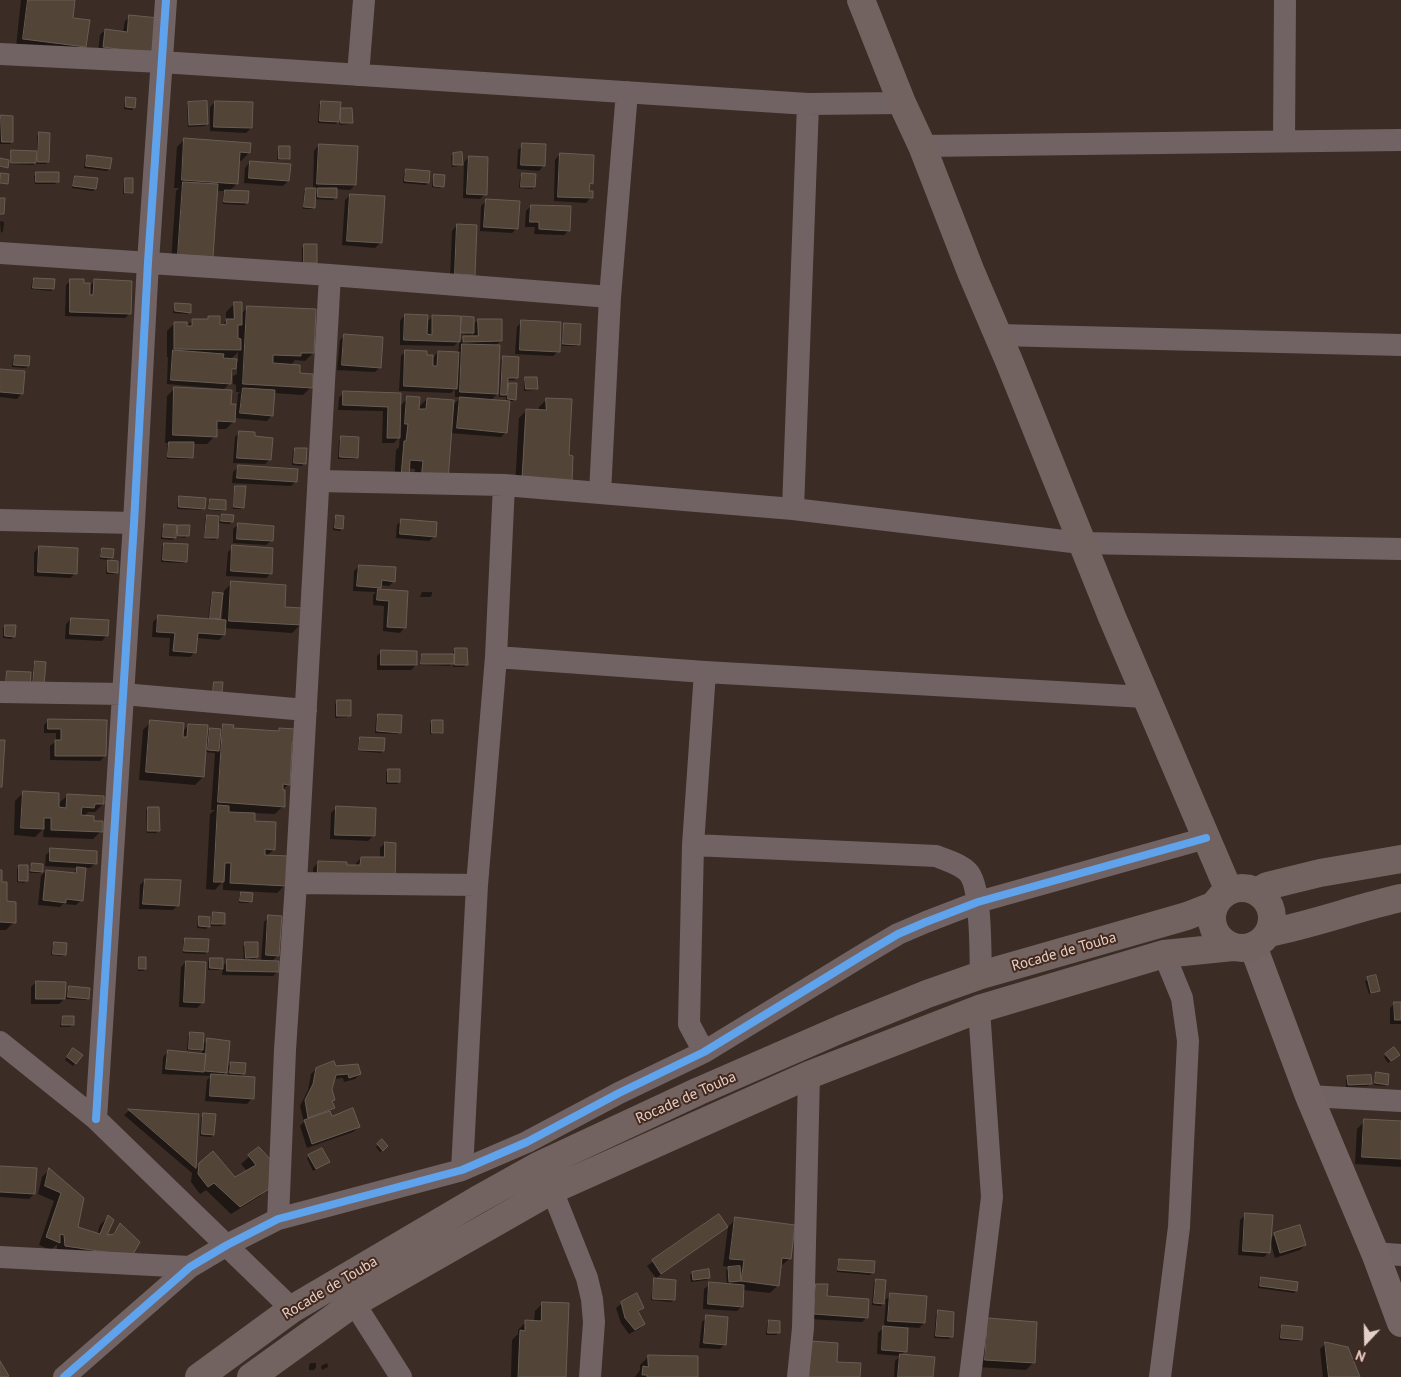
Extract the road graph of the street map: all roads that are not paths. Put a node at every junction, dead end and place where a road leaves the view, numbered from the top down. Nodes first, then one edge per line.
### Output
1 (166, 0) edge
2 (364, 0) edge
3 (861, 0) edge
4 (1286, 0) edge
5 (0, 54) edge
6 (161, 62) junction
7 (358, 75) junction
8 (627, 92) junction
9 (902, 103) junction
10 (808, 104) junction
11 (1401, 140) edge
12 (1284, 141) junction
13 (922, 146) junction
14 (0, 253) edge
15 (148, 262) junction
16 (330, 275) junction
17 (610, 297) junction
18 (998, 335) junction
19 (1401, 345) edge
20 (319, 481) junction
21 (504, 485) junction
22 (600, 493) junction
23 (793, 508) junction
24 (0, 520) edge
25 (134, 524) junction
26 (1081, 543) junction
27 (1401, 549) edge
28 (496, 656) junction
29 (705, 672) junction
30 (0, 692) edge
31 (123, 694) junction
32 (1145, 697) junction
33 (306, 710) junction
34 (1206, 838) junction
35 (693, 845) junction
36 (1401, 859) edge
37 (296, 883) junction
38 (477, 885) junction
39 (1257, 892) junction
40 (1222, 898) junction
41 (1401, 898) edge
42 (978, 902) junction
43 (1373, 904) junction
44 (1401, 910) edge
45 (1252, 942) junction
46 (1164, 954) junction
47 (981, 976) junction
48 (979, 1009) junction
49 (0, 1042) edge
50 (704, 1052) junction
51 (809, 1075) junction
52 (1309, 1096) junction
53 (1401, 1101) edge
54 (96, 1119) junction
55 (533, 1154) junction
56 (462, 1170) junction
57 (552, 1190) junction
58 (278, 1219) junction
59 (227, 1245) junction
60 (1388, 1254) edge
61 (0, 1257) edge
62 (190, 1267) junction
63 (354, 1302) junction
64 (292, 1309) junction
65 (1401, 1323) edge
66 (64, 1377) edge
67 (199, 1377) edge
68 (250, 1377) edge
69 (401, 1377) edge
70 (590, 1377) edge
71 (798, 1377) edge
72 (970, 1377) edge
73 (1160, 1377) edge

1 - 6 street
2 - 7 street
3 - 9 main road
4 - 12 street
5 - 6 street
6 - 7 street
6 - 15 street
7 - 8 street
8 - 10 street
8 - 17 street
9 - 10 street
9 - 13 main road
10 - 23 street
11 - 12 street
12 - 13 street
13 - 18 main road
14 - 15 street
15 - 16 street
15 - 25 street
16 - 17 street
16 - 20 street
17 - 22 street
18 - 19 street
18 - 26 main road
20 - 21 street
20 - 33 street
21 - 22 street
21 - 28 street
22 - 23 street
23 - 26 street
24 - 25 street
25 - 31 street
26 - 27 street
26 - 32 main road
28 - 29 street
28 - 38 street
29 - 32 street
29 - 35 street
30 - 31 street
31 - 33 street
31 - 54 street
32 - 34 main road
33 - 37 street
34 - 40 main road
34 - 42 street
35 - 42 street
35 - 50 street
36 - 39 main road
37 - 38 street
37 - 58 street
38 - 56 street
39 - 40 main road
39 - 45 main road
40 - 45 main road
40 - 47 main road, Rocade de Touba
41 - 43 main road, Rocade de Touba
42 - 47 street
42 - 50 street
43 - 44 street
43 - 45 main road, Rocade de Touba
45 - 46 main road, Rocade de Touba
45 - 52 main road
46 - 48 main road, Rocade de Touba
46 - 73 street
47 - 55 main road, Rocade de Touba
48 - 51 main road, Rocade de Touba
48 - 72 street
49 - 54 street
50 - 55 street
51 - 57 main road, Rocade de Touba
51 - 71 street
52 - 53 street
52 - 60 main road
54 - 59 street
55 - 56 street
55 - 64 main road, Rocade de Touba
56 - 58 street
57 - 63 main road, Rocade de Touba
57 - 70 street
58 - 59 street
59 - 62 street
59 - 64 street
60 - 65 main road
61 - 62 street
62 - 66 street
63 - 68 main road, Rocade de Touba
63 - 69 street
64 - 67 main road, Rocade de Touba

